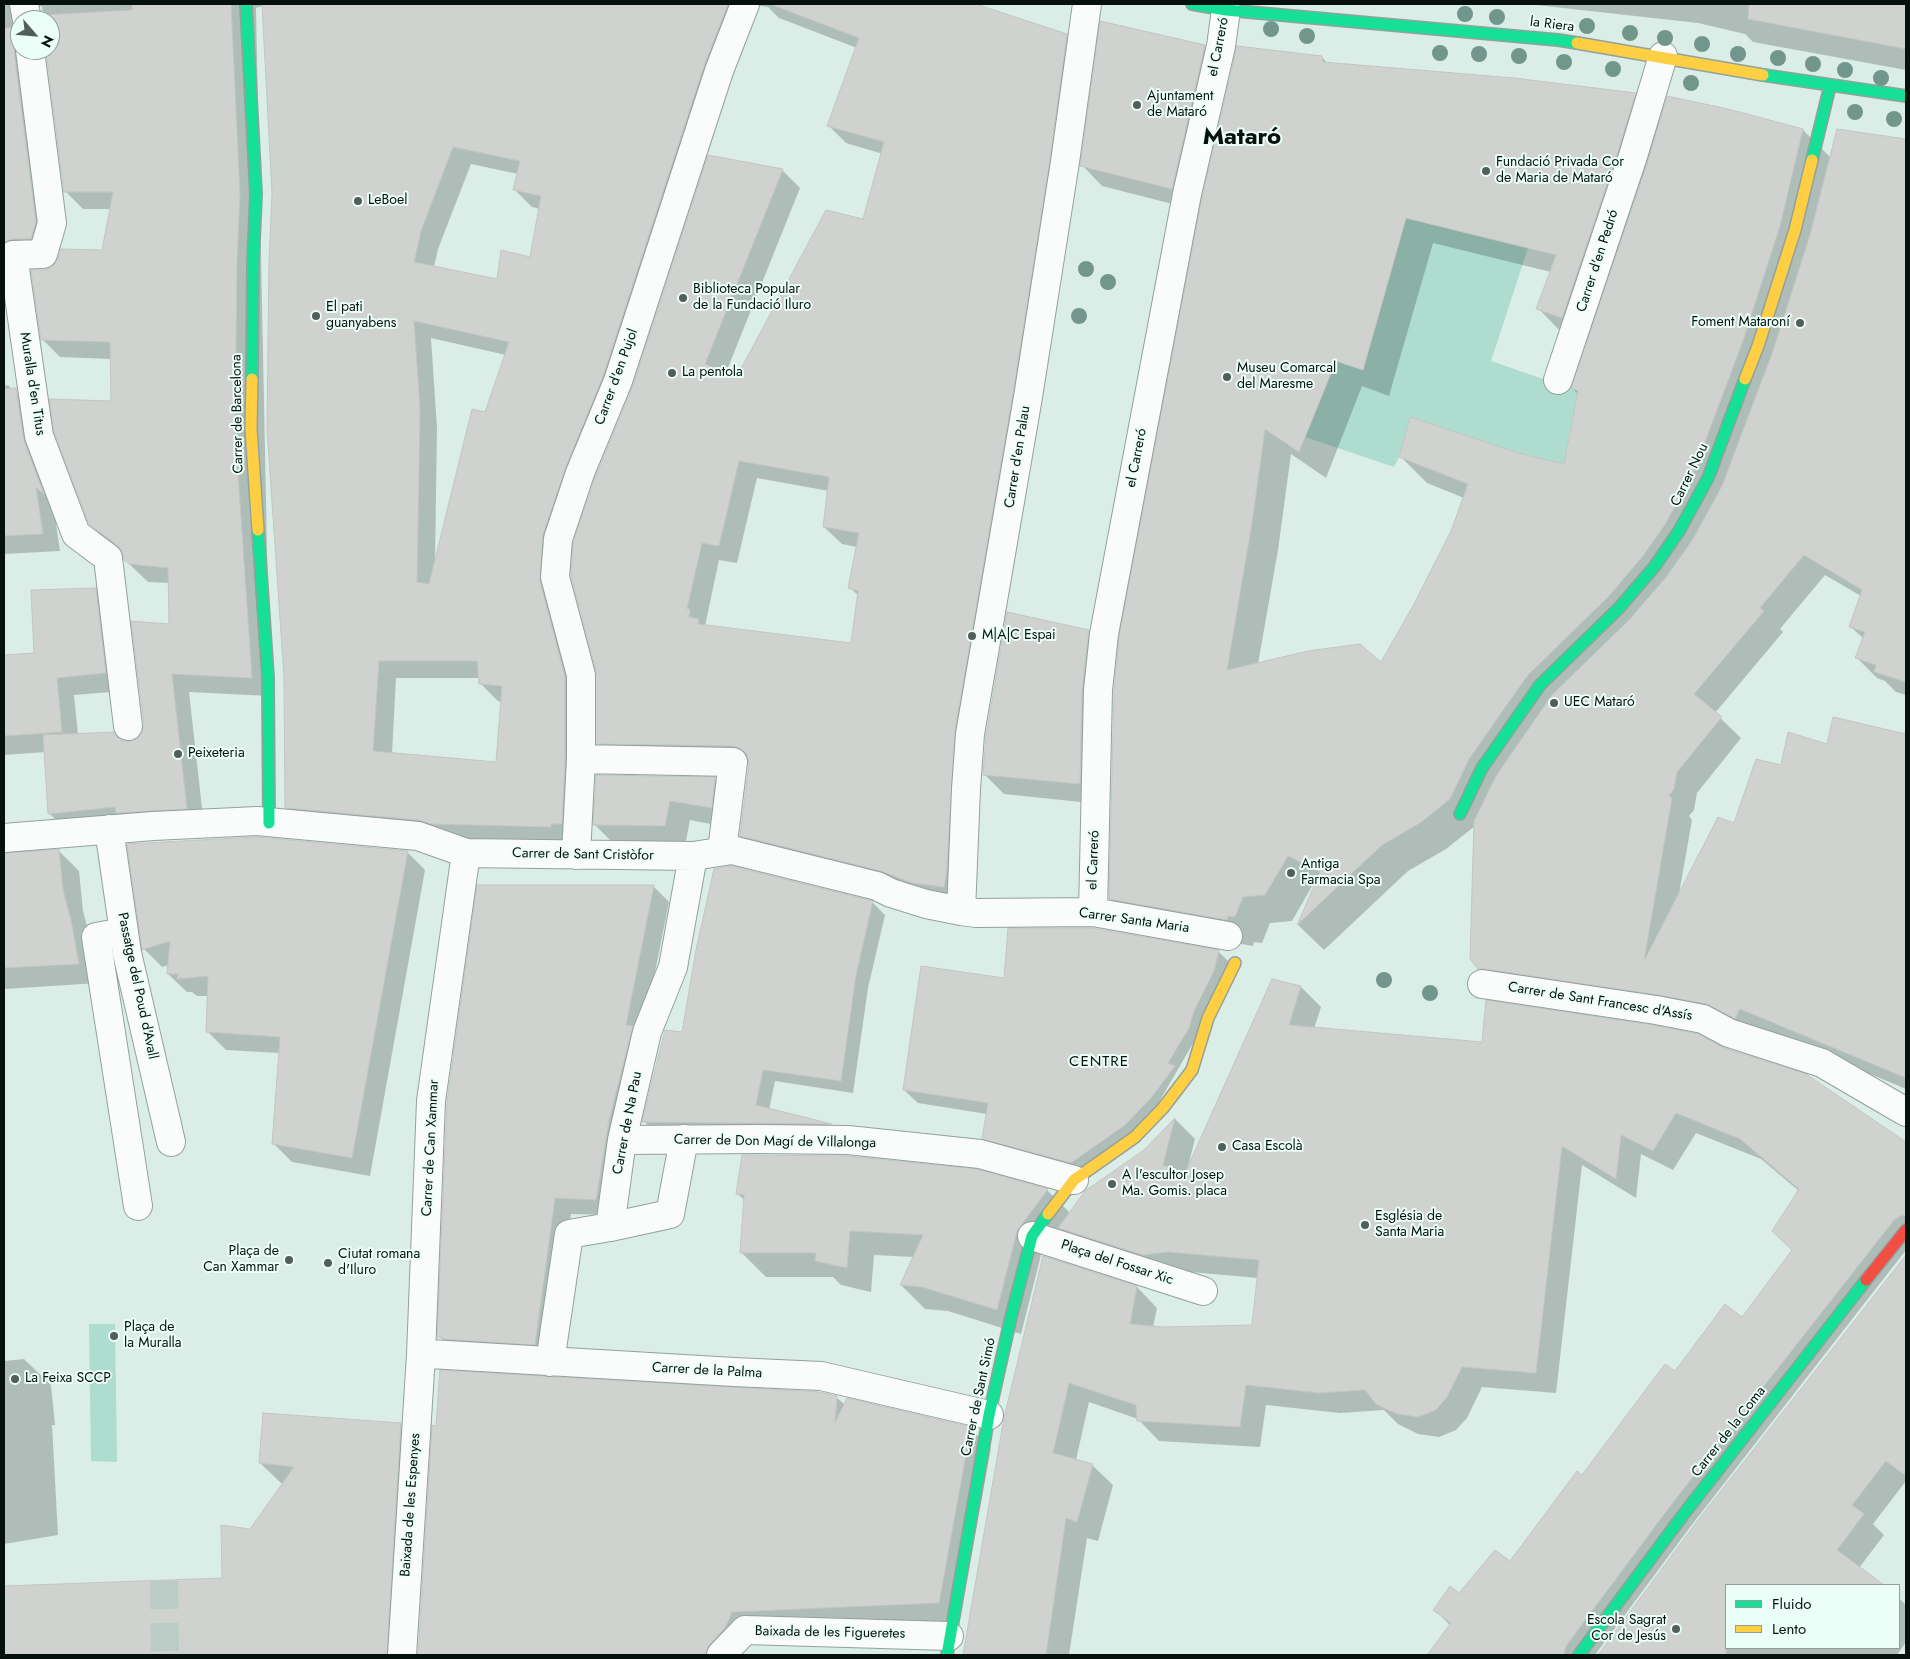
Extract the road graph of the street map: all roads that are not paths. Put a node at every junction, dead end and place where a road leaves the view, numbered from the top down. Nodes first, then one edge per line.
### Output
1 (246, 4) edge
2 (745, 4) edge
3 (1087, 4) edge
4 (1192, 4) edge
5 (1226, 10) junction
6 (1299, 10) edge
7 (1663, 56) junction
8 (31, 60) edge
9 (1830, 86) junction
10 (1906, 96) edge
11 (1558, 380) dead end
12 (128, 726) dead end
13 (580, 759) junction
14 (1460, 814) dead end
15 (269, 824) junction
16 (109, 830) junction
17 (4, 838) edge
18 (466, 853) junction
19 (706, 854) junction
20 (576, 855) junction
21 (961, 911) junction
22 (1009, 912) joint
23 (1092, 912) junction
24 (124, 932) junction
25 (1228, 936) dead end
26 (1235, 963) dead end
27 (1482, 984) dead end
28 (1906, 1112) edge
29 (684, 1139) junction
30 (622, 1140) junction
31 (171, 1142) dead end
32 (1074, 1180) junction
33 (138, 1206) dead end
34 (610, 1227) junction
35 (1906, 1230) edge
36 (1032, 1236) junction
37 (1203, 1291) dead end
38 (421, 1355) junction
39 (550, 1362) junction
40 (989, 1416) junction
41 (948, 1646) edge
42 (402, 1655) edge
43 (721, 1655) edge
44 (1579, 1655) edge

1 - 15 street, Carrer de Barcelona
2 - 13 street, Carrer d'en Pujol
3 - 21 street, Carrer d'en Palau
4 - 5 street, la Riera
5 - 6 street, la Riera
5 - 23 street, el Carreró
6 - 7 street, la Riera
7 - 9 street, la Riera
7 - 11 street, Carrer d'en Pedró
8 - 12 street, Muralla d'en Titus
9 - 10 street, la Riera
9 - 14 street, Carrer Nou
13 - 19 street
13 - 20 street, Carrer d'en Pujol
15 - 16 street, Carrer de Sant Cristòfor
15 - 18 street, Carrer de Sant Cristòfor
16 - 17 street, Carrer de Sant Cristòfor
16 - 24 street, Passatge del Poud d'Avall
18 - 20 street, Carrer de Sant Cristòfor
18 - 38 street, Carrer de Can Xammar
19 - 20 street, Carrer de Sant Cristòfor
19 - 21 street, Carrer de Sant Cristòfor
19 - 30 street, Carrer de Na Pau
21 - 22 street, Carrer de Sant Cristòfor
22 - 23 street, Carrer Santa Maria
23 - 25 street, Carrer Santa Maria
24 - 31 street, Passatge del Poud d'Avall
24 - 33 street
26 - 32 street, Carrer de Sant Simó
27 - 28 street, Carrer de Sant Francesc d'Assís
29 - 30 street, Carrer de Don Magí de Villalonga
29 - 32 street, Carrer de Don Magí de Villalonga
29 - 34 street
30 - 34 street, Carrer de Na Pau
32 - 36 street, Carrer de Sant Simó
34 - 39 street
35 - 44 street, Carrer de la Coma
36 - 37 street, Plaça del Fossar Xic
36 - 40 street, Carrer de Sant Simó
38 - 39 street, Carrer de la Palma
38 - 42 street, Baixada de les Espenyes
39 - 40 street, Carrer de la Palma
40 - 41 street, Carrer de Sant Simó
41 - 43 street, Baixada de les Figueretes

